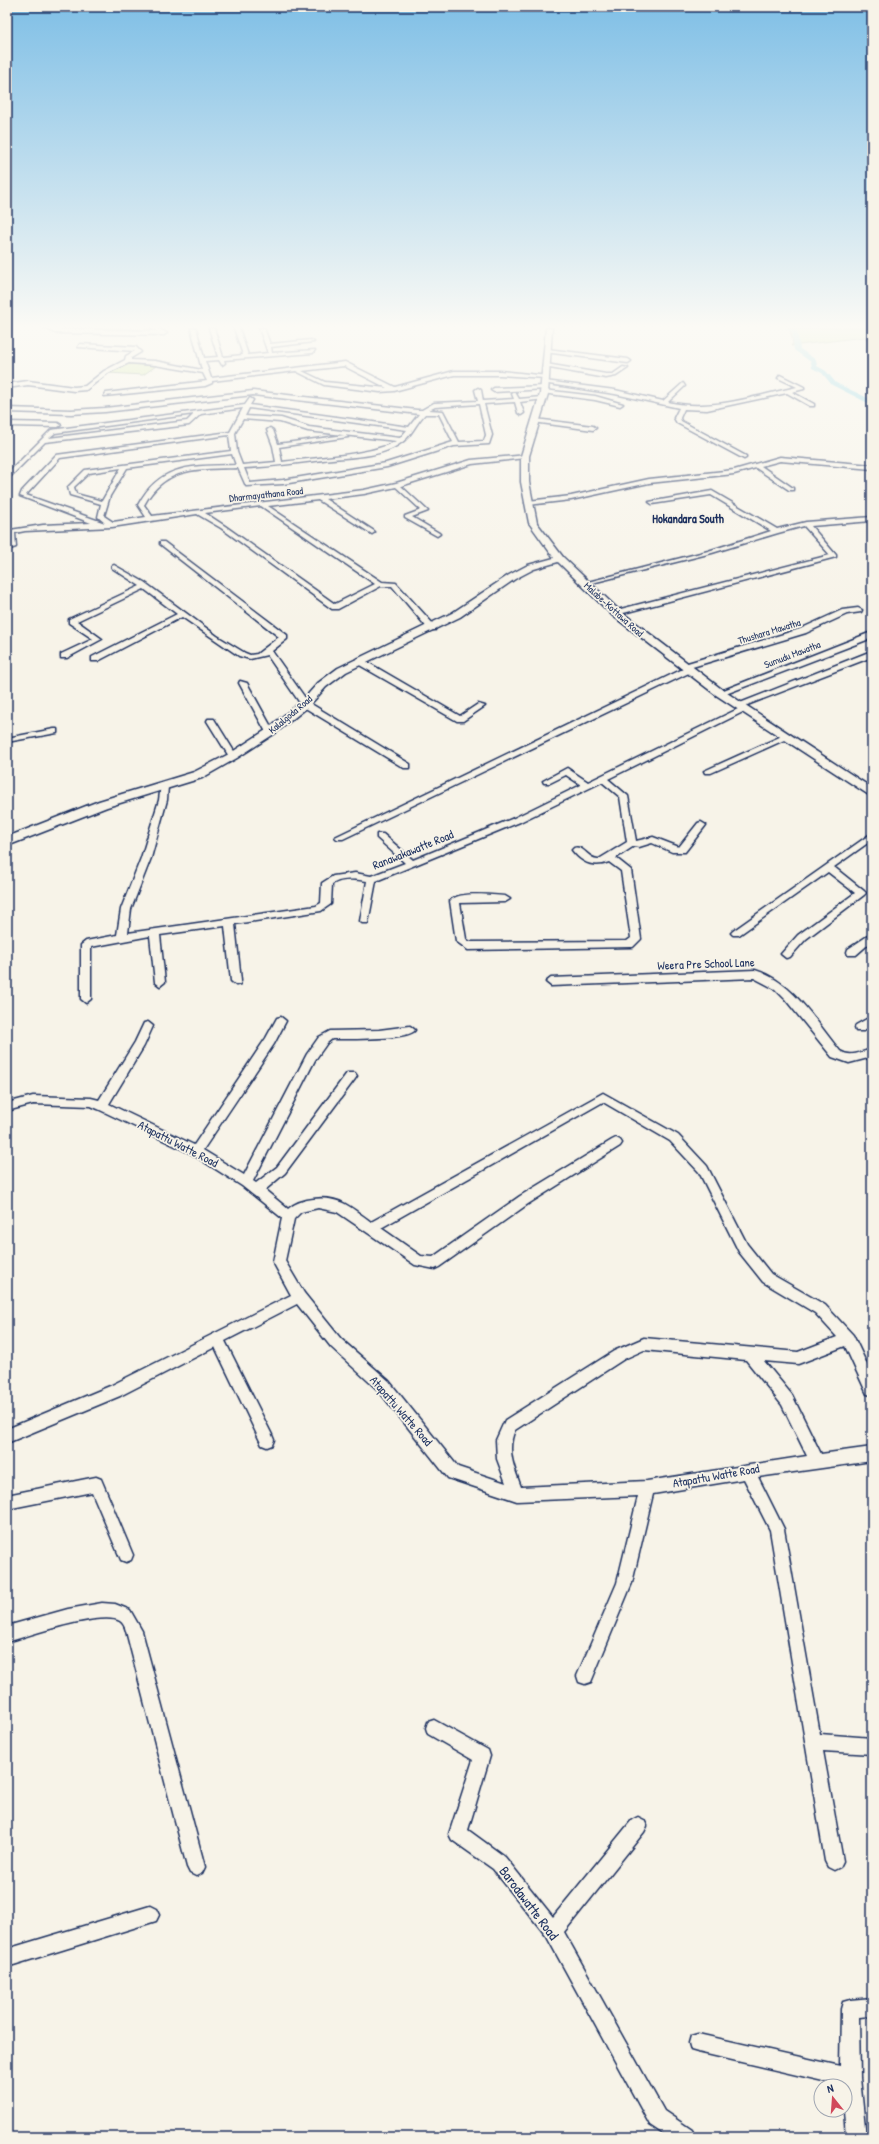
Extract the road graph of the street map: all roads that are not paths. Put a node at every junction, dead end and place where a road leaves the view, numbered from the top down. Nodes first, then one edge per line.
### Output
1 (56, 428) edge
2 (78, 428) edge
3 (154, 428) edge
4 (234, 428) edge
5 (308, 428) edge
6 (405, 428) edge
7 (449, 428) edge
8 (487, 428) edge
9 (533, 428) edge
10 (690, 428) edge
11 (412, 429) joint
12 (270, 430) dead end
13 (53, 431) junction
14 (232, 433) junction
15 (364, 435) junction
16 (401, 440) junction
17 (42, 441) junction
18 (456, 443) junction
19 (276, 446) junction
20 (234, 452) junction
21 (525, 456) junction
22 (744, 457) dead end
23 (279, 464) junction
24 (126, 465) junction
25 (241, 466) junction
26 (757, 466) junction
27 (872, 467) edge
28 (7, 478) edge
29 (397, 485) junction
30 (790, 489) dead end
31 (320, 498) junction
32 (652, 502) dead end
33 (103, 503) junction
34 (528, 503) junction
35 (263, 505) junction
36 (198, 512) junction
37 (150, 518) junction
38 (872, 519) edge
39 (806, 524) junction
40 (103, 526) junction
41 (113, 526) junction
42 (776, 531) junction
43 (9, 532) edge
44 (372, 532) dead end
45 (436, 534) dead end
46 (162, 543) dead end
47 (7, 548) edge
48 (560, 559) junction
49 (114, 567) dead end
50 (380, 584) junction
51 (586, 584) junction
52 (145, 586) junction
53 (858, 610) dead end
54 (616, 613) junction
55 (182, 614) junction
56 (432, 628) junction
57 (872, 635) edge
58 (268, 651) junction
59 (872, 654) edge
60 (64, 656) dead end
61 (95, 659) dead end
62 (359, 661) junction
63 (686, 668) junction
64 (243, 683) dead end
65 (720, 693) junction
66 (305, 704) junction
67 (481, 706) dead end
68 (742, 707) junction
69 (211, 721) dead end
70 (54, 731) dead end
71 (270, 732) junction
72 (787, 737) junction
73 (7, 740) edge
74 (233, 756) junction
75 (407, 766) dead end
76 (708, 771) dead end
77 (602, 778) junction
78 (547, 781) dead end
79 (586, 785) junction
80 (164, 786) junction
81 (872, 793) edge
82 (701, 825) dead end
83 (380, 836) dead end
84 (872, 836) edge
85 (340, 837) dead end
86 (7, 842) edge
87 (632, 843) junction
88 (577, 850) dead end
89 (610, 858) junction
90 (412, 864) junction
91 (828, 867) junction
92 (372, 879) junction
93 (505, 899) dead end
94 (365, 921) dead end
95 (230, 923) junction
96 (155, 933) junction
97 (736, 933) dead end
98 (872, 936) edge
99 (122, 937) junction
100 (852, 952) dead end
101 (786, 954) dead end
102 (236, 981) dead end
103 (160, 982) dead end
104 (551, 982) dead end
105 (86, 999) dead end
106 (872, 1020) edge
107 (281, 1021) dead end
108 (148, 1026) dead end
109 (860, 1028) dead end
110 (410, 1030) dead end
111 (872, 1053) edge
112 (351, 1076) dead end
113 (102, 1106) junction
114 (7, 1108) edge
115 (616, 1143) dead end
116 (196, 1151) junction
117 (251, 1186) junction
118 (288, 1216) junction
119 (371, 1228) junction
120 (299, 1297) junction
121 (848, 1339) junction
122 (218, 1340) junction
123 (752, 1355) junction
124 (872, 1389) edge
125 (7, 1436) edge
126 (267, 1440) dead end
127 (872, 1454) edge
128 (816, 1460) junction
129 (748, 1471) junction
130 (647, 1488) junction
131 (517, 1494) junction
132 (7, 1502) edge
133 (126, 1555) dead end
134 (7, 1634) edge
135 (585, 1676) dead end
136 (434, 1728) dead end
137 (813, 1742) junction
138 (872, 1746) edge
139 (638, 1826) dead end
140 (834, 1861) dead end
141 (196, 1867) dead end
142 (150, 1915) dead end
143 (553, 1931) junction
144 (7, 1958) edge
145 (872, 2007) edge
146 (698, 2043) dead end
147 (850, 2078) joint
148 (853, 2108) edge
149 (686, 2137) edge
150 (856, 2137) edge

1 - 13 street
2 - 13 street
3 - 17 street
4 - 14 street
5 - 15 street
6 - 11 street
7 - 18 street
8 - 18 street
9 - 21 main road, Malabe-Kottawa Road
10 - 22 street
11 - 16 street
12 - 19 street
13 - 17 street
14 - 20 street
14 - 40 street
15 - 16 street
15 - 19 street
16 - 23 street
17 - 28 street
18 - 25 street
19 - 23 street
20 - 24 street
20 - 25 street
21 - 29 street, Dharmayathana Road
21 - 34 main road, Malabe-Kottawa Road
23 - 25 street
24 - 33 street
24 - 33 street
25 - 37 street
26 - 27 street
26 - 30 street
26 - 34 street
29 - 31 street, Dharmayathana Road
29 - 45 street
31 - 35 street, Dharmayathana Road
31 - 44 street
32 - 42 street
33 - 41 street
34 - 48 main road, Malabe-Kottawa Road
35 - 36 street, Dharmayathana Road
35 - 50 street
36 - 37 street, Dharmayathana Road
36 - 50 street
37 - 41 street, Dharmayathana Road
38 - 39 street
39 - 42 street
39 - 54 street
40 - 41 street, Dharmayathana Road
40 - 43 street, Dharmayathana Road
42 - 51 street
43 - 47 street
46 - 58 street
48 - 51 main road, Malabe-Kottawa Road
48 - 56 main road, Kalalgoda Road
49 - 52 street
50 - 56 street
51 - 54 main road, Malabe-Kottawa Road
52 - 55 street
52 - 60 street
53 - 63 street, Thushara Mawatha
54 - 63 main road, Malabe-Kottawa Road
55 - 58 street
55 - 61 street
56 - 62 main road, Kalalgoda Road
57 - 65 street, Sumudu Mawatha
58 - 66 street
59 - 68 street, Ranawakawatte Road
62 - 66 main road, Kalalgoda Road
62 - 67 street
63 - 65 main road, Malabe-Kottawa Road
63 - 85 street, Thushara Mawatha
64 - 71 street
65 - 68 main road, Malabe-Kottawa Road
66 - 71 main road, Kalalgoda Road
66 - 75 street
68 - 72 main road, Malabe-Kottawa Road
68 - 77 street, Ranawakawatte Road
69 - 74 street
70 - 73 street
71 - 74 main road, Kalalgoda Road
72 - 76 street
72 - 81 main road, Malabe-Kottawa Road
74 - 80 main road, Kalalgoda Road
77 - 79 street, Ranawakawatte Road
77 - 87 street
78 - 79 street
79 - 90 street, Ranawakawatte Road
80 - 86 main road, Kalalgoda Road
80 - 99 street
82 - 87 street
83 - 90 street
84 - 91 street
87 - 89 street
88 - 89 street
89 - 93 street
90 - 92 street, Ranawakawatte Road
91 - 97 street
91 - 101 street
92 - 94 street
92 - 95 street, Ranawakawatte Road
95 - 96 street, Ranawakawatte Road
95 - 102 street
96 - 99 street, Ranawakawatte Road
96 - 103 street
98 - 100 street
99 - 105 street, Ranawakawatte Road
104 - 111 street, Weera Pre School Lane
106 - 109 street
107 - 116 street
108 - 113 street
110 - 117 street
112 - 117 street
113 - 114 street, Atapattu Watte Road
113 - 116 street, Atapattu Watte Road
115 - 119 street
116 - 117 street, Atapattu Watte Road
117 - 118 street, Atapattu Watte Road
118 - 119 street
118 - 120 street, Atapattu Watte Road
119 - 121 street
120 - 122 street
120 - 131 street, Atapattu Watte Road
121 - 123 street
121 - 124 street
122 - 125 street
122 - 126 street
123 - 128 street
123 - 131 street
127 - 128 street, Atapattu Watte Road
128 - 129 street, Atapattu Watte Road
129 - 130 street, Atapattu Watte Road
129 - 137 street
130 - 131 street, Atapattu Watte Road
130 - 135 street
132 - 133 street
134 - 141 street
136 - 143 street, Barodawatte Road
137 - 138 street
137 - 140 street
139 - 143 street
142 - 144 street
143 - 149 street, Barodawatte Road
145 - 147 street
146 - 147 street
148 - 150 street

